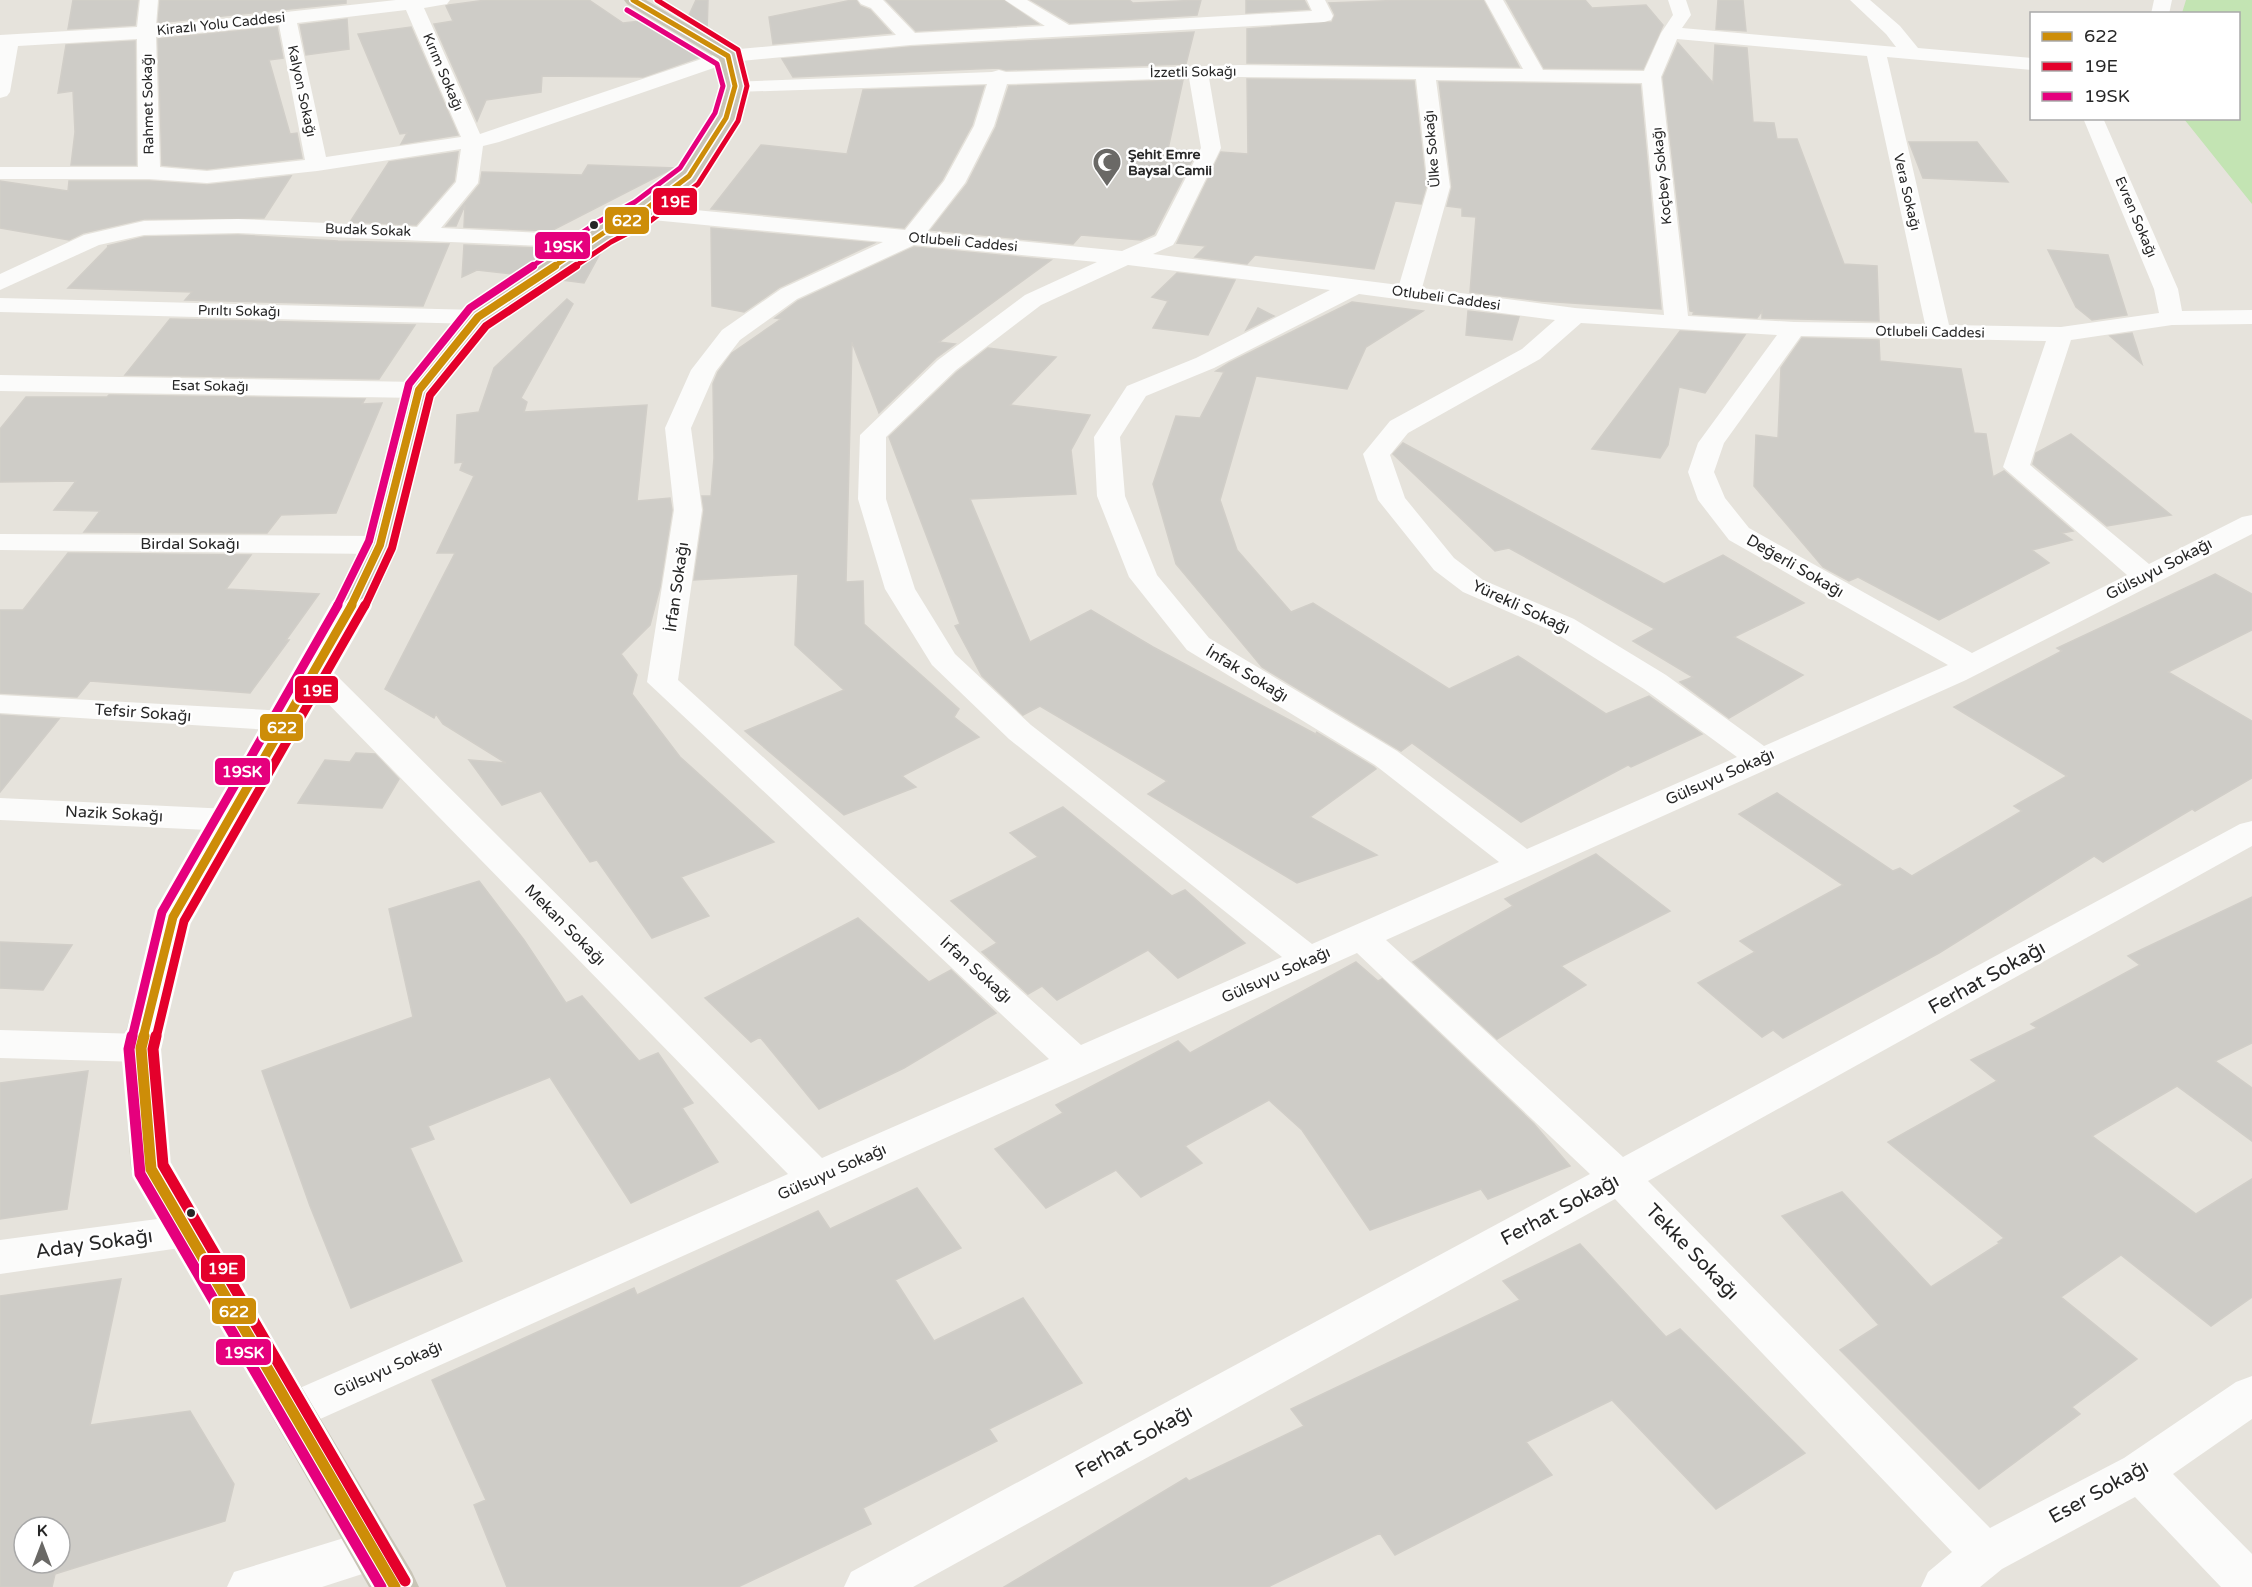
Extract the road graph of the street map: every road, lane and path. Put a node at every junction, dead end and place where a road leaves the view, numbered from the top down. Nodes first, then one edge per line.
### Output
1 (149, 0) edge
2 (441, 0) edge
3 (633, 0) edge
4 (867, 0) edge
5 (1014, 0) edge
6 (1316, 0) edge
7 (1494, 0) edge
8 (1677, 0) edge
9 (1859, 0) edge
10 (413, 3) junction
11 (1166, 8) dead end
12 (287, 17) junction
13 (1182, 24) junction
14 (1065, 30) junction
15 (146, 31) junction
16 (1670, 33) junction
17 (910, 39) junction
18 (4, 41) edge
19 (1876, 51) junction
20 (1912, 54) junction
21 (2030, 64) edge
22 (732, 70) junction
23 (1198, 72) junction
24 (1425, 73) junction
25 (1536, 75) junction
26 (999, 76) junction
27 (1651, 77) junction
28 (0, 92) edge
29 (2094, 120) edge
30 (473, 141) junction
31 (317, 165) junction
32 (0, 173) edge
33 (149, 173) junction
34 (642, 212) junction
35 (425, 232) junction
36 (912, 237) junction
37 (592, 241) junction
38 (1122, 258) junction
39 (0, 283) edge
40 (1357, 286) junction
41 (1409, 292) junction
42 (0, 305) edge
43 (1575, 315) junction
44 (478, 316) junction
45 (2252, 317) edge
46 (2172, 318) junction
47 (1677, 323) junction
48 (1794, 329) junction
49 (1939, 333) junction
50 (2061, 334) junction
51 (1, 384) edge
52 (419, 390) junction
53 (2252, 522) edge
54 (0, 542) edge
55 (380, 545) junction
56 (2146, 576) junction
57 (1971, 665) junction
58 (314, 672) junction
59 (0, 704) edge
60 (285, 722) junction
61 (1761, 759) junction
62 (0, 809) edge
63 (229, 820) junction
64 (2252, 831) edge
65 (1524, 864) junction
66 (1361, 937) junction
67 (1309, 960) junction
68 (0, 1044) edge
69 (141, 1048) junction
70 (1077, 1063) junction
71 (817, 1178) junction
72 (1620, 1178) junction
73 (187, 1230) junction
74 (0, 1257) edge
75 (2252, 1395) edge
76 (293, 1412) junction
77 (2140, 1472) junction
78 (1985, 1554) junction
79 (384, 1569) edge
80 (2252, 1586) edge
81 (251, 1587) edge
82 (868, 1587) edge
83 (1945, 1587) edge

1 - 15 street, Rahmet Sokağı
2 - 10 street, Kirazlı Yolu Caddesi
3 - 22 main road
4 - 17 street
5 - 14 street
6 - 13 street
7 - 25 street
8 - 16 street, Koçbey Sokağı
9 - 20 street
10 - 12 street, Kirazlı Yolu Caddesi
10 - 30 street, Kırım Sokağı
11 - 13 street
12 - 15 street, Kirazlı Yolu Caddesi
12 - 31 street, Kalyon Sokağı
13 - 14 street
14 - 17 street
15 - 18 street, Kirazlı Yolu Caddesi
15 - 33 street, Rahmet Sokağı
16 - 19 street
16 - 27 street, Koçbey Sokağı
17 - 22 street
18 - 28 street
19 - 20 street
19 - 49 street, Vera Sokağı
20 - 21 street
22 - 26 street, İzzetli Sokağı
22 - 30 street
22 - 34 main road
23 - 24 street, İzzetli Sokağı
23 - 26 street, İzzetli Sokağı
23 - 38 street
24 - 25 street, İzzetli Sokağı
24 - 41 street, Ülke Sokağı
25 - 27 street, İzzetli Sokağı
26 - 36 street, İrfan Sokağı
27 - 47 street, Koçbey Sokağı
29 - 46 street, Evren Sokağı
30 - 31 street
30 - 35 street
31 - 33 street
32 - 33 street
34 - 36 street, Otlubeli Caddesi
34 - 37 main road
35 - 37 street, Budak Sokak
35 - 39 street, Budak Sokak
36 - 38 street, Otlubeli Caddesi
36 - 70 street, İrfan Sokağı
37 - 44 main road
38 - 40 street, Otlubeli Caddesi
38 - 67 street
40 - 41 street, Otlubeli Caddesi
40 - 65 street, İnfak Sokağı
41 - 43 street, Otlubeli Caddesi
42 - 44 street, Pırıltı Sokağı
43 - 47 street, Otlubeli Caddesi
43 - 61 street, Yürekli Sokağı
44 - 52 main road
45 - 46 street, Otlubeli Caddesi
46 - 50 street, Otlubeli Caddesi
47 - 48 street, Otlubeli Caddesi
48 - 49 street, Otlubeli Caddesi
48 - 57 street, Değerli Sokağı
49 - 50 street, Otlubeli Caddesi
50 - 56 street
51 - 52 street, Esat Sokağı
52 - 55 main road
53 - 56 street, Gülsuyu Sokağı
54 - 55 street, Birdal Sokağı
55 - 58 main road
56 - 57 street, Gülsuyu Sokağı
57 - 61 street, Gülsuyu Sokağı
58 - 60 main road
58 - 71 street, Mekan Sokağı
59 - 60 street, Tefsir Sokağı
60 - 63 main road
61 - 65 street, Gülsuyu Sokağı
62 - 63 street, Nazik Sokağı
63 - 69 main road
64 - 72 street, Ferhat Sokağı
65 - 66 street, Gülsuyu Sokağı
66 - 67 street, Gülsuyu Sokağı
66 - 72 street, Tekke Sokağı
67 - 70 street, Gülsuyu Sokağı
68 - 69 street
69 - 73 main road
70 - 71 street, Gülsuyu Sokağı
71 - 76 street, Gülsuyu Sokağı
72 - 78 street, Tekke Sokağı
72 - 82 street, Ferhat Sokağı
73 - 74 street, Aday Sokağı
73 - 76 main road
75 - 77 street, Eser Sokağı
76 - 79 main road
77 - 78 street, Eser Sokağı
77 - 80 street
78 - 83 street, Eser Sokağı
79 - 81 street

